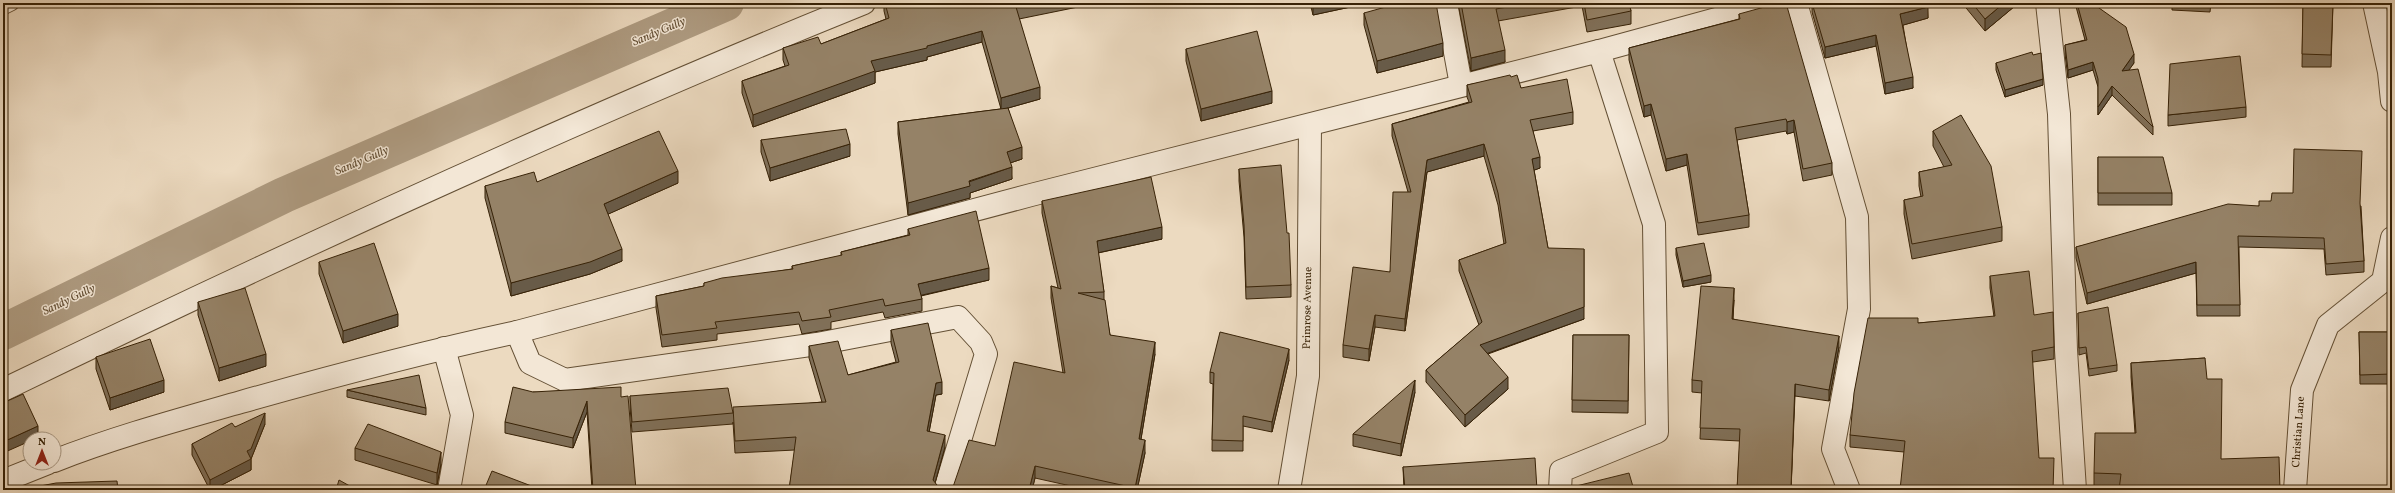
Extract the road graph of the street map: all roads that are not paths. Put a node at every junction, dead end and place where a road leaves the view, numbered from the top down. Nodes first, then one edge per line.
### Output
1 (11, 3) edge
2 (864, 3) edge
3 (1446, 3) edge
4 (1775, 3) edge
5 (1796, 3) edge
6 (2047, 3) edge
7 (2374, 3) edge
8 (3, 8) edge
9 (1599, 51) junction
10 (1461, 85) junction
11 (2392, 101) edge
12 (1310, 125) junction
13 (2392, 238) edge
14 (517, 332) junction
15 (444, 348) junction
16 (3, 390) edge
17 (62, 458) edge
18 (28, 471) edge
19 (3, 481) edge
20 (449, 490) edge
21 (945, 490) edge
22 (1289, 490) edge
23 (1560, 490) edge
24 (1849, 490) edge
25 (2075, 490) edge
26 (2295, 490) edge

1 - 8 lane
2 - 16 street
3 - 10 street
4 - 9 street
5 - 24 street
6 - 25 street
7 - 11 street
9 - 10 street
9 - 23 street
10 - 12 street
12 - 14 street
12 - 22 street, Primrose Avenue
13 - 26 street, Christian Lane
14 - 15 street
14 - 21 street
15 - 17 street
15 - 20 street
18 - 19 street

